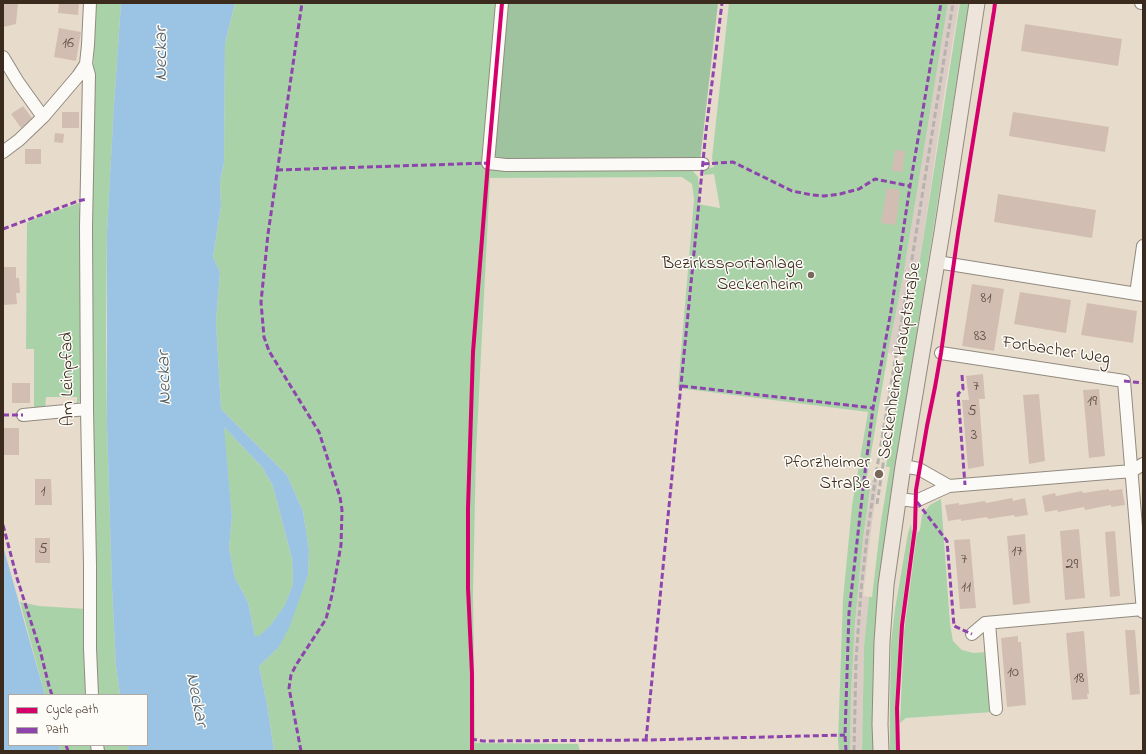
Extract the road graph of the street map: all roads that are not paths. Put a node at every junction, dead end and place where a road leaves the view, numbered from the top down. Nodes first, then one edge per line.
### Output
1 (90, 3) edge
2 (502, 3) edge
3 (977, 3) edge
4 (3, 57) edge
5 (86, 64) junction
6 (43, 117) junction
7 (3, 152) edge
8 (703, 164) dead end
9 (1143, 246) edge
10 (937, 262) junction
11 (1139, 294) edge
12 (941, 353) dead end
13 (87, 409) junction
14 (23, 415) dead end
15 (1143, 464) edge
16 (903, 466) junction
17 (1132, 471) junction
18 (949, 486) junction
19 (898, 499) junction
20 (1143, 610) edge
21 (989, 623) junction
22 (972, 634) dead end
23 (92, 694) edge
24 (996, 709) dead end
25 (881, 751) edge

1 - 5 street, Am Leinpfad
2 - 8 street
3 - 10 main road, Seckenheimer Hauptstraße
4 - 6 street
5 - 6 street
5 - 13 street, Am Leinpfad
6 - 7 street
9 - 11 street
10 - 11 street
10 - 16 main road, Seckenheimer Hauptstraße
12 - 17 street, Forbacher Weg
13 - 14 street
13 - 23 street, Am Leinpfad
15 - 17 street
16 - 18 street
16 - 19 main road, Seckenheimer Hauptstraße
17 - 18 street
17 - 20 street
18 - 19 street
19 - 25 main road, Seckenheimer Hauptstraße
20 - 21 street
21 - 22 street
21 - 24 street

